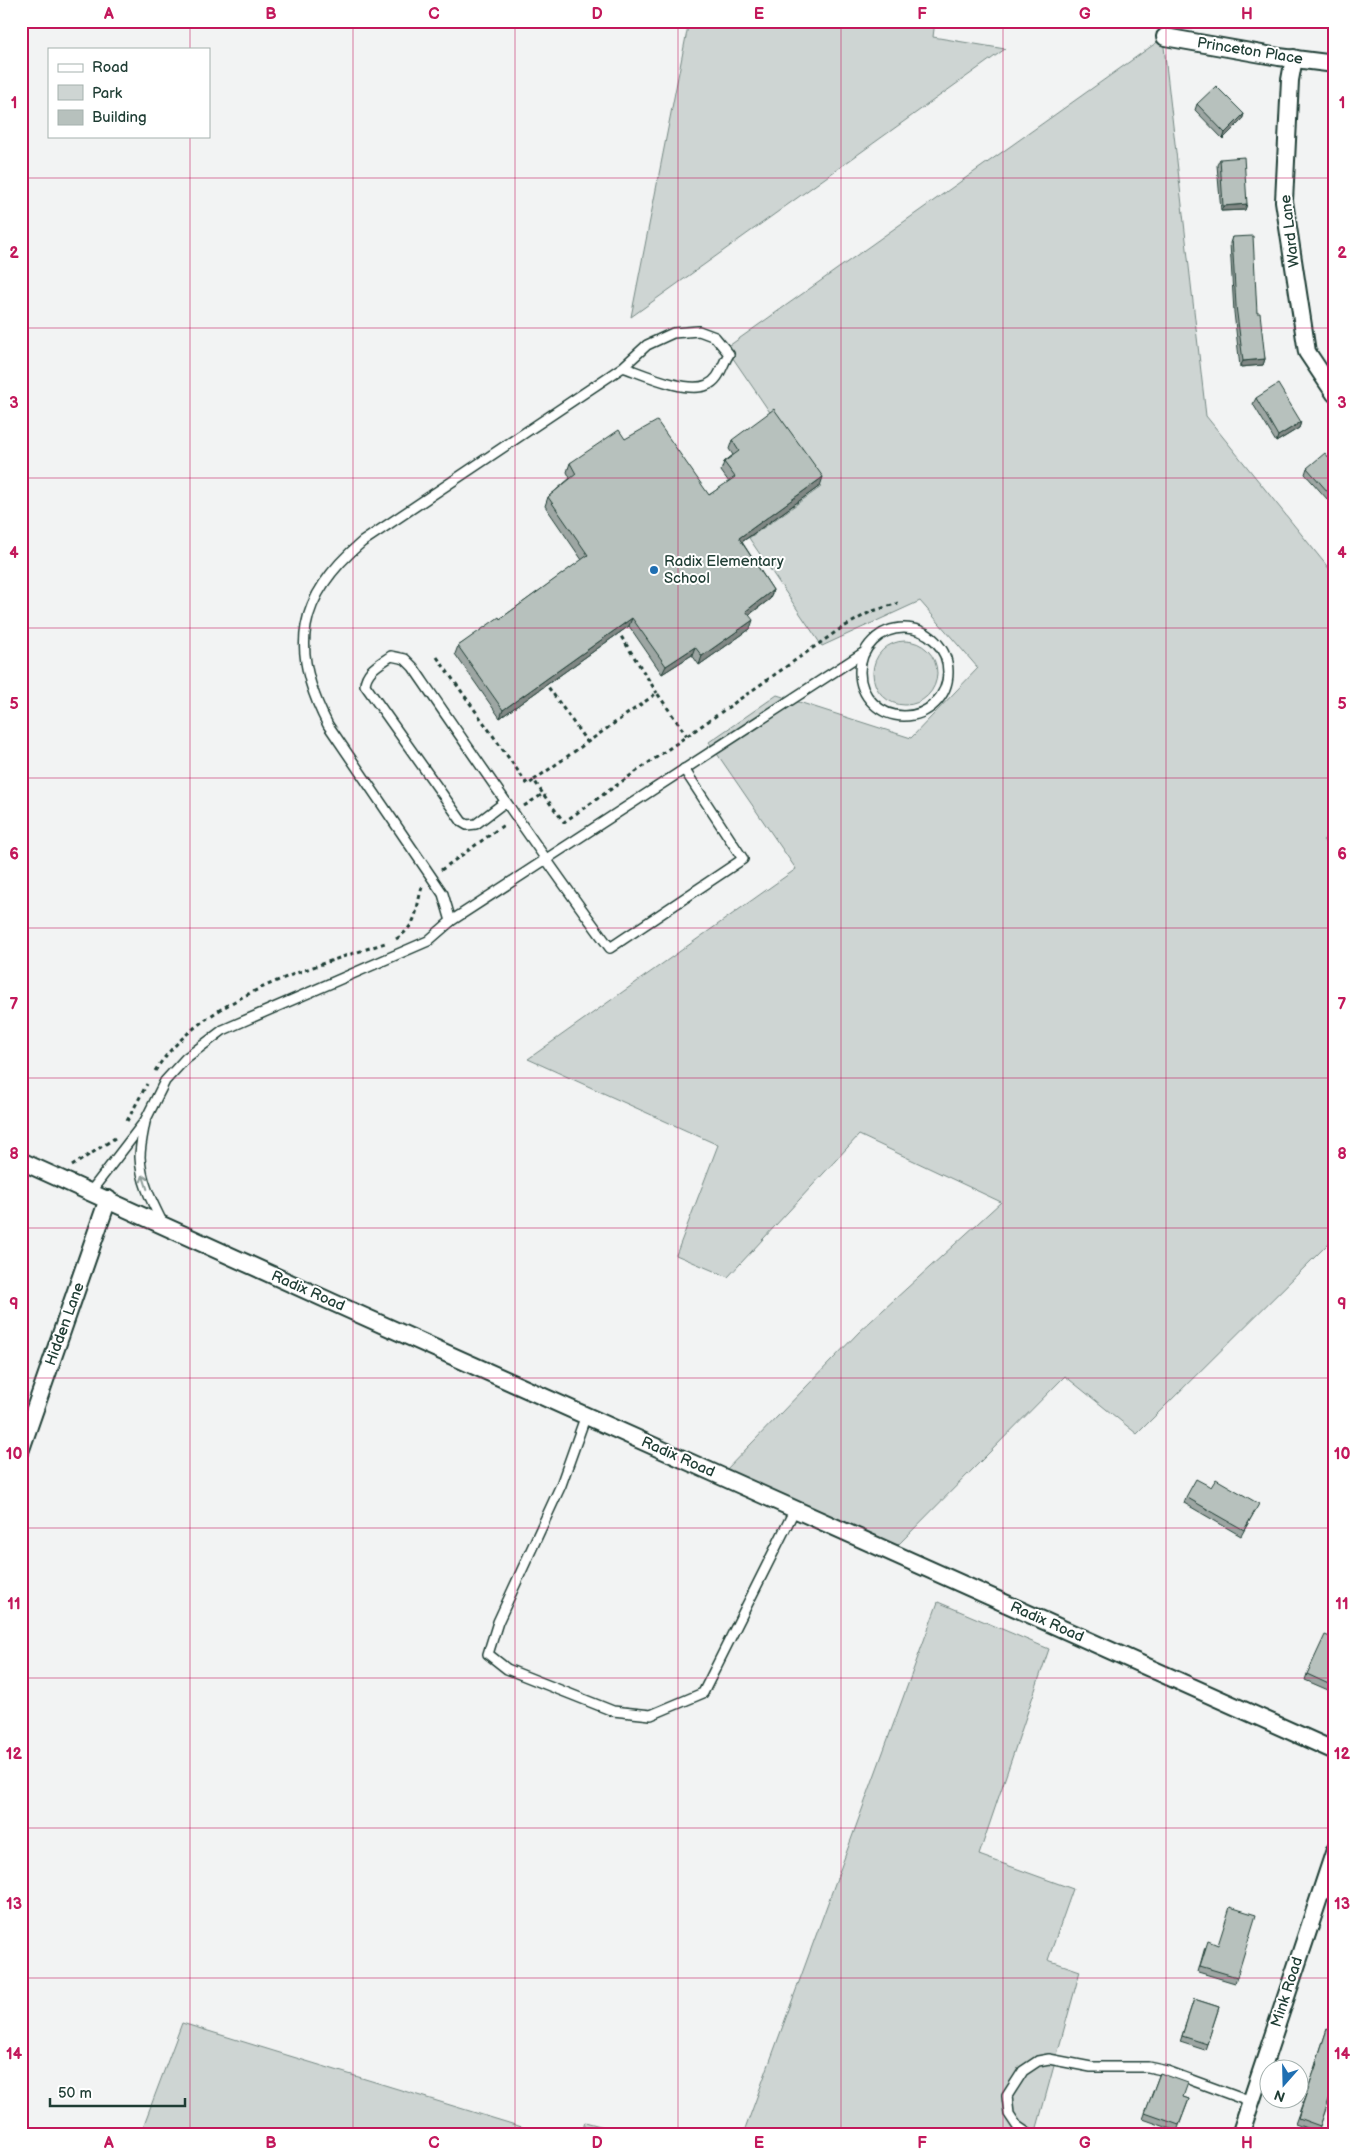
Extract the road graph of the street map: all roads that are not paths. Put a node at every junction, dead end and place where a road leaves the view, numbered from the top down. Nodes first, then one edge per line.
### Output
1 (1165, 37) dead end
2 (1294, 58) junction
3 (1335, 64) edge
4 (623, 367) junction
5 (1335, 394) edge
6 (863, 653) junction
7 (684, 769) junction
8 (505, 802) junction
9 (544, 859) junction
10 (451, 921) junction
11 (145, 1121) junction
12 (21, 1161) edge
13 (91, 1191) junction
14 (108, 1200) junction
15 (165, 1226) junction
16 (586, 1416) junction
17 (21, 1449) edge
18 (795, 1509) junction
19 (1335, 1751) edge
20 (1335, 1850) edge
21 (1251, 2102) junction
22 (1030, 2135) edge
23 (1240, 2135) edge

1 - 2 street, Princeton Place
2 - 3 street, Princeton Place
2 - 5 street, Ward Lane
4 - 4 lane
4 - 10 lane
6 - 6 lane
6 - 7 lane
7 - 9 lane
7 - 9 lane
8 - 8 lane
8 - 9 lane
9 - 10 lane
10 - 11 lane
11 - 13 lane
15 -> 11 lane
12 - 13 street, Radix Road
13 - 14 street, Radix Road
14 - 15 street, Radix Road
14 - 17 street, Hidden Lane
15 - 16 street, Radix Road
16 - 18 street, Radix Road
16 - 18 lane
18 - 19 street, Radix Road
20 - 21 street, Mink Road
21 - 22 lane
21 - 23 street, Mink Road

